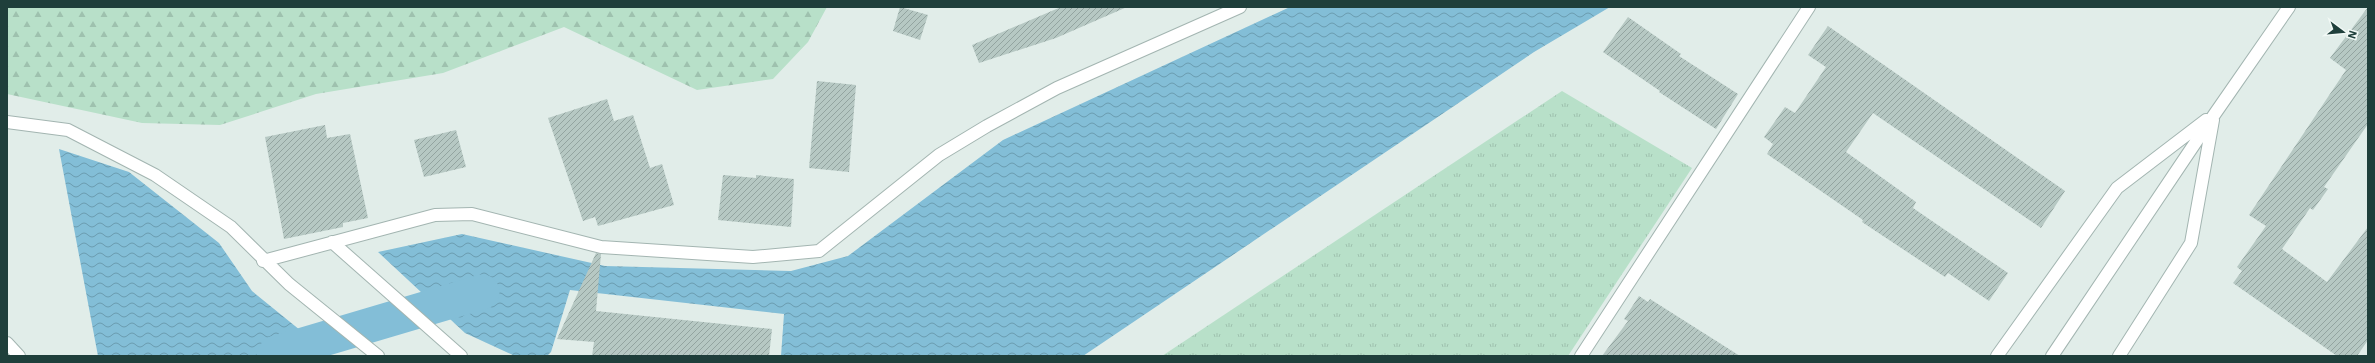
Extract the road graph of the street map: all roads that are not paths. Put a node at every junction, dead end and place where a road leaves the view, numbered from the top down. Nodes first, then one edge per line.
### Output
1 (1240, 7) edge
2 (1809, 7) edge
3 (2289, 7) edge
4 (2214, 115) junction
5 (7, 122) edge
6 (332, 242) junction
7 (263, 260) junction
8 (7, 343) edge
9 (19, 356) edge
10 (378, 356) edge
11 (461, 356) edge
12 (1581, 356) edge
13 (1997, 356) edge
14 (2052, 356) edge
15 (2119, 356) edge

1 - 6 street
2 - 12 street
3 - 4 street
4 - 13 street
4 - 14 street
4 - 15 street
5 - 7 street
6 - 7 street
6 - 11 street
7 - 10 street
8 - 9 street

